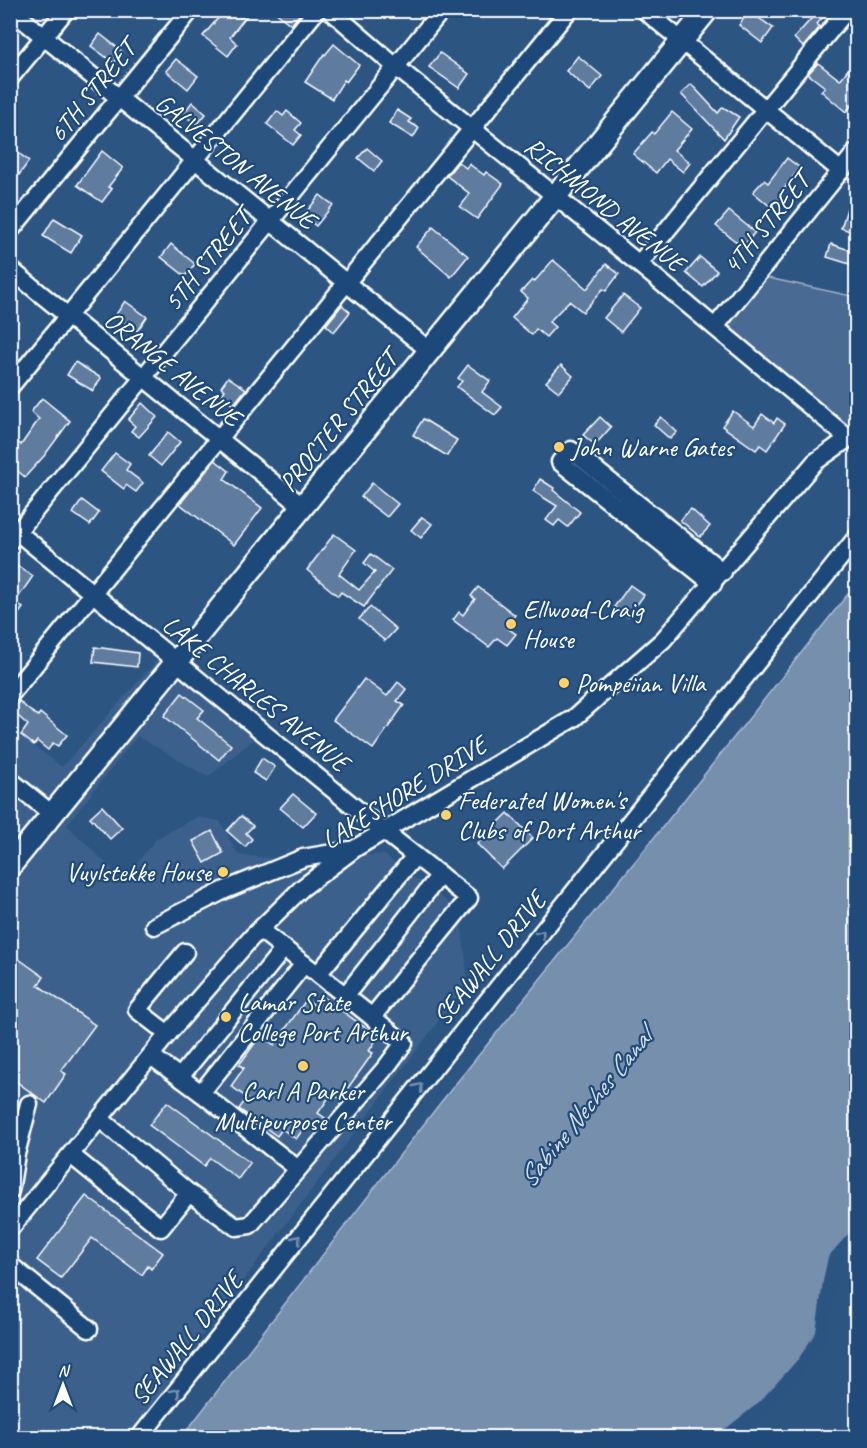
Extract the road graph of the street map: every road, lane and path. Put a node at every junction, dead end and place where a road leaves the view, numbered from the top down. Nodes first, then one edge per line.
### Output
1 (11, 10) edge
2 (66, 10) edge
3 (191, 10) edge
4 (317, 10) edge
5 (330, 10) edge
6 (442, 10) edge
7 (569, 10) edge
8 (644, 10) edge
9 (707, 10) edge
10 (847, 10) edge
11 (44, 38) junction
12 (682, 41) junction
13 (396, 67) junction
14 (10, 78) edge
15 (119, 99) junction
16 (766, 110) junction
17 (471, 128) junction
18 (856, 152) edge
19 (195, 160) junction
20 (841, 171) junction
21 (555, 196) junction
22 (271, 222) junction
23 (10, 231) edge
24 (639, 264) junction
25 (10, 269) edge
26 (346, 283) junction
27 (69, 316) junction
28 (714, 327) junction
29 (430, 351) junction
30 (145, 377) junction
31 (10, 387) edge
32 (852, 436) edge
33 (219, 438) junction
34 (303, 507) junction
35 (13, 533) edge
36 (856, 538) edge
37 (718, 578) junction
38 (94, 593) junction
39 (177, 661) junction
40 (10, 695) edge
41 (10, 780) edge
42 (52, 814) junction
43 (385, 832) junction
44 (354, 849) junction
45 (415, 856) junction
46 (10, 866) edge
47 (440, 875) junction
48 (154, 926) dead end
49 (260, 930) junction
50 (284, 948) junction
51 (185, 952) dead end
52 (304, 964) junction
53 (318, 974) junction
54 (345, 996) junction
55 (372, 1017) junction
56 (168, 1034) junction
57 (151, 1056) junction
58 (180, 1077) junction
59 (201, 1093) junction
60 (29, 1104) dead end
61 (100, 1119) junction
62 (71, 1155) junction
63 (298, 1170) junction
64 (10, 1191) edge
65 (189, 1193) junction
66 (10, 1229) edge
67 (10, 1265) edge
68 (89, 1329) dead end
69 (139, 1437) edge

1 - 11 street, GALVESTON AVENUE
2 - 11 street
3 - 15 street, 6TH STREET
4 - 19 street
5 - 13 street, RICHMOND AVENUE
6 - 13 street, 5TH STREET
7 - 17 street
8 - 12 street
9 - 12 main road, PROCTER STREET
10 - 16 street
11 - 14 street
11 - 15 street, GALVESTON AVENUE
12 - 16 street
12 - 21 main road, PROCTER STREET
13 - 17 street, RICHMOND AVENUE
13 - 22 street, 5TH STREET
15 - 19 street, GALVESTON AVENUE
15 - 23 street, 6TH STREET
16 - 20 street
16 - 24 street
17 - 21 street, RICHMOND AVENUE
17 - 26 street
18 - 20 street, 4TH STREET
19 - 22 street, GALVESTON AVENUE
19 - 27 street
20 - 28 street, 4TH STREET
21 - 24 street, RICHMOND AVENUE
21 - 29 main road, PROCTER STREET
22 - 26 street, GALVESTON AVENUE
22 - 30 street, 5TH STREET
24 - 28 street, RICHMOND AVENUE
25 - 27 street, ORANGE AVENUE
26 - 29 street, GALVESTON AVENUE
26 - 33 street
27 - 30 street, ORANGE AVENUE
27 - 31 street
28 - 32 street, RICHMOND AVENUE
29 - 34 main road, PROCTER STREET
30 - 33 street, ORANGE AVENUE
30 - 35 street, 5TH STREET
32 - 37 street, LAKESHORE DRIVE
33 - 34 street, ORANGE AVENUE
33 - 38 street
34 - 39 main road, PROCTER STREET
35 - 38 street, LAKE CHARLES AVENUE
69 -> 36 street, SEAWALL DRIVE
37 - 37 street
37 - 43 street, LAKESHORE DRIVE
38 - 39 street, LAKE CHARLES AVENUE
38 - 40 street
39 - 42 main road, PROCTER STREET
39 - 43 street, LAKE CHARLES AVENUE
41 - 42 street
42 - 46 main road, PROCTER STREET
43 - 44 street, LAKESHORE DRIVE
43 - 45 street, LAKE CHARLES AVENUE
44 - 48 street
44 - 49 street, LAKESHORE DRIVE
45 - 47 street, LAKE CHARLES AVENUE
45 - 53 street
47 - 54 street
47 - 55 street, LAKE CHARLES AVENUE
49 - 50 street
49 - 56 street, LAKESHORE DRIVE
50 - 52 street
50 - 58 street
51 - 56 street
52 - 53 street
52 - 59 street
53 - 54 street
54 - 55 street
55 - 63 street
56 - 57 street, LAKESHORE DRIVE
57 - 58 street
57 - 61 street, LAKESHORE DRIVE
58 - 59 street
59 - 63 street
60 - 64 street
61 - 62 street, LAKESHORE DRIVE
61 - 65 street
62 - 65 street
62 - 66 street, LAKESHORE DRIVE
63 - 65 street
67 - 68 street

